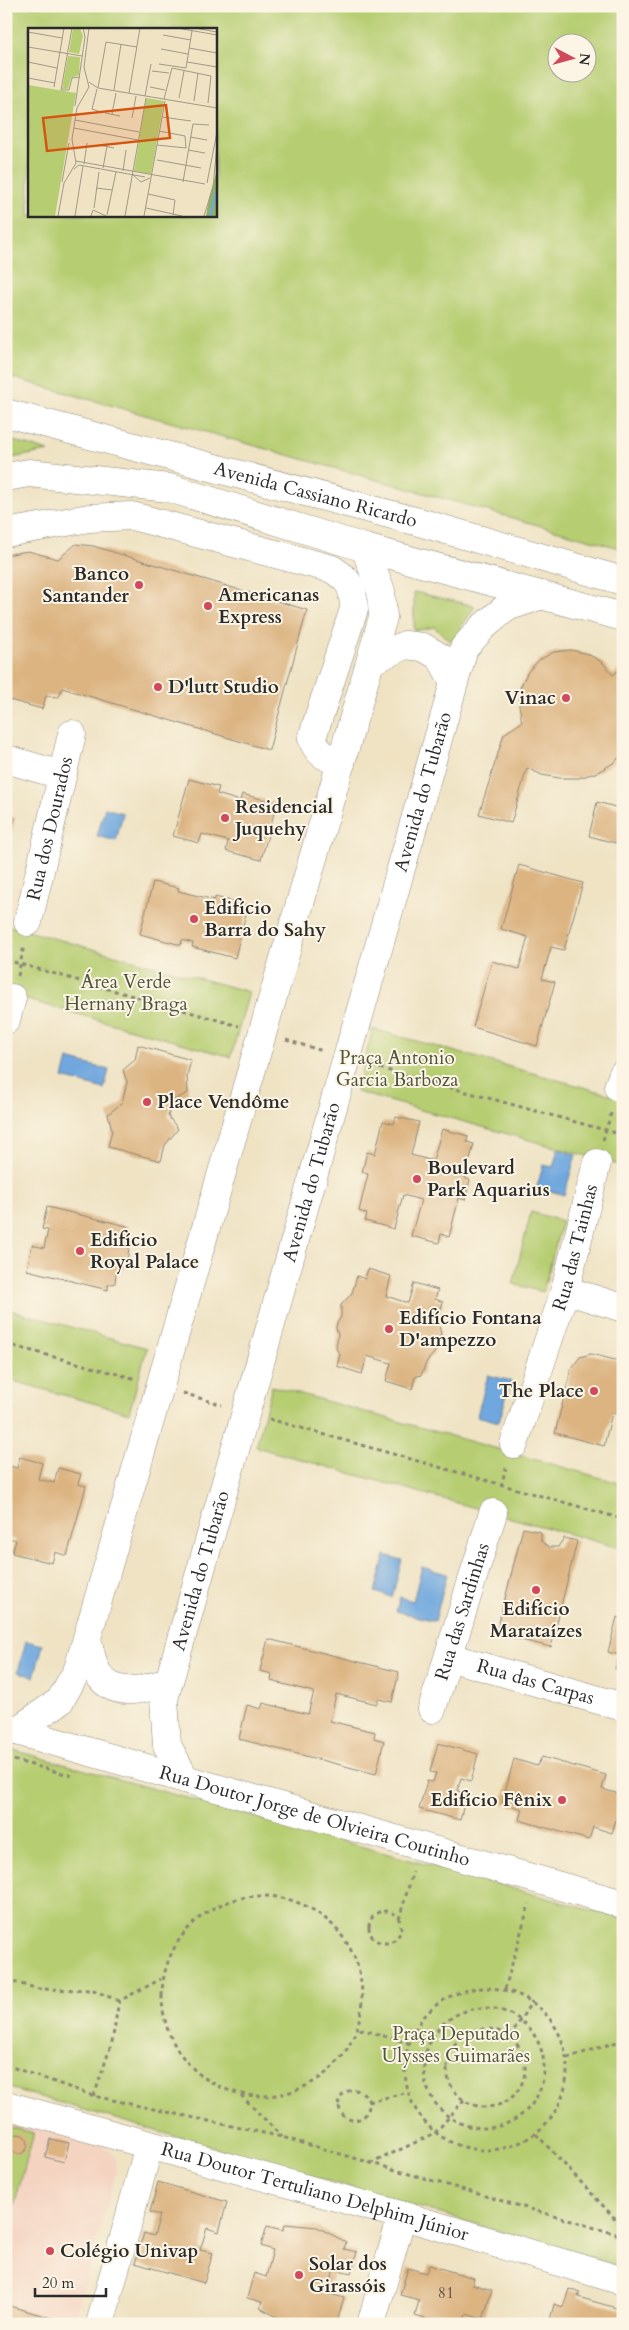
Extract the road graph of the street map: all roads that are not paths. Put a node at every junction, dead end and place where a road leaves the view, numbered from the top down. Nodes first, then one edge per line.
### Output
1 (6, 412) edge
2 (6, 477) edge
3 (6, 533) edge
4 (365, 548) junction
5 (623, 581) edge
6 (542, 595) junction
7 (623, 617) edge
8 (371, 661) junction
9 (454, 682) junction
10 (72, 734) dead end
11 (6, 759) edge
12 (341, 763) junction
13 (61, 775) junction
14 (28, 922) road end
15 (597, 1163) road end
16 (565, 1290) junction
17 (623, 1308) edge
18 (514, 1444) road end
19 (493, 1513) road end
20 (87, 1640) junction
21 (448, 1657) junction
22 (169, 1681) junction
23 (623, 1707) edge
24 (432, 1709) dead end
25 (11, 1729) edge
26 (186, 1779) junction
27 (623, 1904) edge
28 (6, 2105) edge
29 (149, 2146) junction
30 (402, 2216) junction
31 (623, 2280) edge
32 (100, 2324) edge
33 (372, 2324) edge

1 - 5 street, Avenida Cassiano Ricardo
2 - 4 street, Avenida Cassiano Ricardo
3 - 12 street
4 - 6 street, Avenida Cassiano Ricardo
4 - 8 street
6 - 7 street, Avenida Cassiano Ricardo
6 - 9 street, Avenida do Tubarão
8 - 9 street
8 - 12 street
9 - 22 street, Avenida do Tubarão
10 - 13 street, Rua dos Dourados
11 - 13 street
12 - 20 street
13 - 14 street, Rua dos Dourados
15 - 16 street, Rua das Tainhas
16 - 17 street
16 - 18 street, Rua das Tainhas
19 - 21 street, Rua das Sardinhas
20 - 22 street
20 - 25 street
21 - 23 street, Rua das Carpas
21 - 24 street, Rua das Sardinhas
22 - 26 street, Avenida do Tubarão
25 - 26 street, Rua Doutor Jorge de Olvieira Coutinho
26 - 27 street, Rua Doutor Jorge de Olvieira Coutinho
28 - 29 street, Rua Doutor Tertuliano Delphim Júnior
29 - 30 street, Rua Doutor Tertuliano Delphim Júnior
29 - 32 street
30 - 31 street, Rua Doutor Tertuliano Delphim Júnior
30 - 33 street

